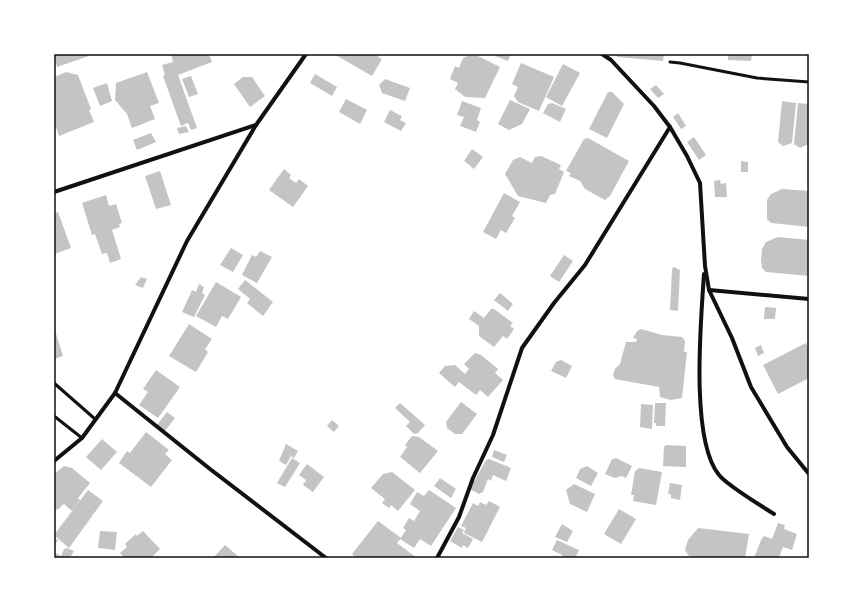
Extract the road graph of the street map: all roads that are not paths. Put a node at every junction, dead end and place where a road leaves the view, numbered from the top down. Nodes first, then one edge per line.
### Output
1 (306, 54) edge
2 (602, 54) edge
3 (670, 62) dead end
4 (809, 82) edge
5 (256, 125) junction
6 (670, 127) junction
7 (54, 192) edge
8 (705, 266) junction
9 (709, 290) junction
10 (809, 299) edge
11 (54, 383) edge
12 (115, 393) junction
13 (54, 416) edge
14 (95, 419) junction
15 (82, 438) junction
16 (54, 461) edge
17 (809, 474) edge
18 (774, 514) dead end
19 (326, 558) edge
20 (437, 558) edge

1 - 5 street
2 - 6 street
3 - 4 lane
5 - 7 street
5 - 12 street
6 - 8 street
6 - 20 street
8 - 9 street
8 - 18 street
9 - 10 street
9 - 17 street
11 - 14 lane
12 - 14 street
12 - 19 street
13 - 15 lane
14 - 15 street
15 - 16 street

